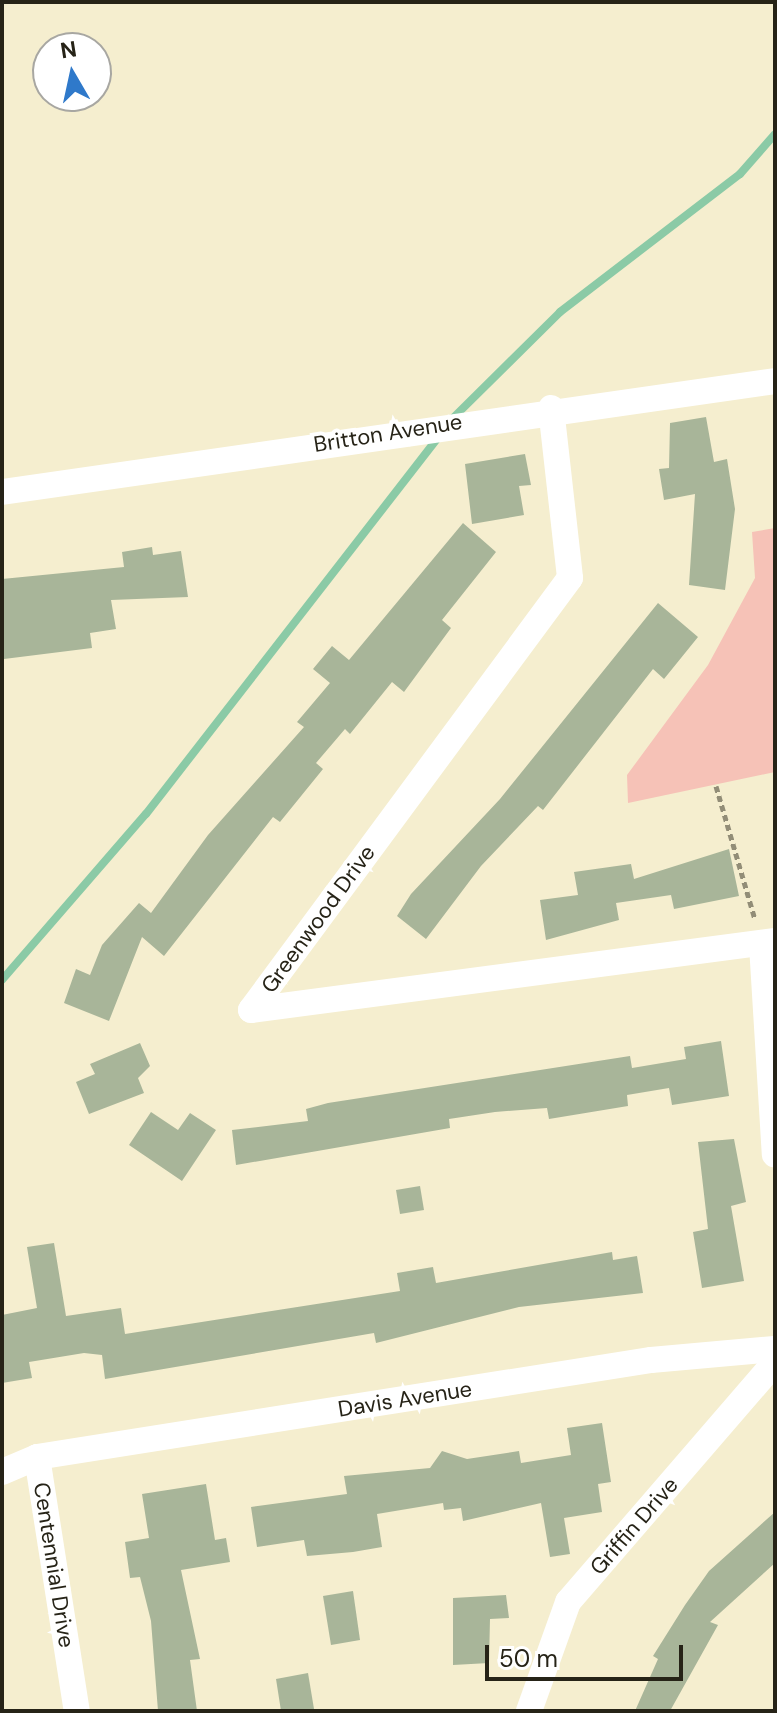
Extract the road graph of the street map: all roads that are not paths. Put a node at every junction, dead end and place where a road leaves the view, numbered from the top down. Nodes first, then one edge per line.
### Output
1 (775, 381) edge
2 (551, 408) junction
3 (2, 492) edge
4 (769, 943) edge
5 (775, 1155) edge
6 (775, 1349) edge
7 (775, 1362) edge
8 (37, 1457) junction
9 (2, 1472) edge
10 (77, 1711) edge
11 (529, 1711) edge

1 - 2 street, Britton Avenue
2 - 3 street, Britton Avenue
2 - 4 street, Greenwood Drive
4 - 5 street
6 - 8 street, Davis Avenue
7 - 11 street, Griffin Drive
8 - 9 street, Centennial Drive
8 - 10 street, Centennial Drive

